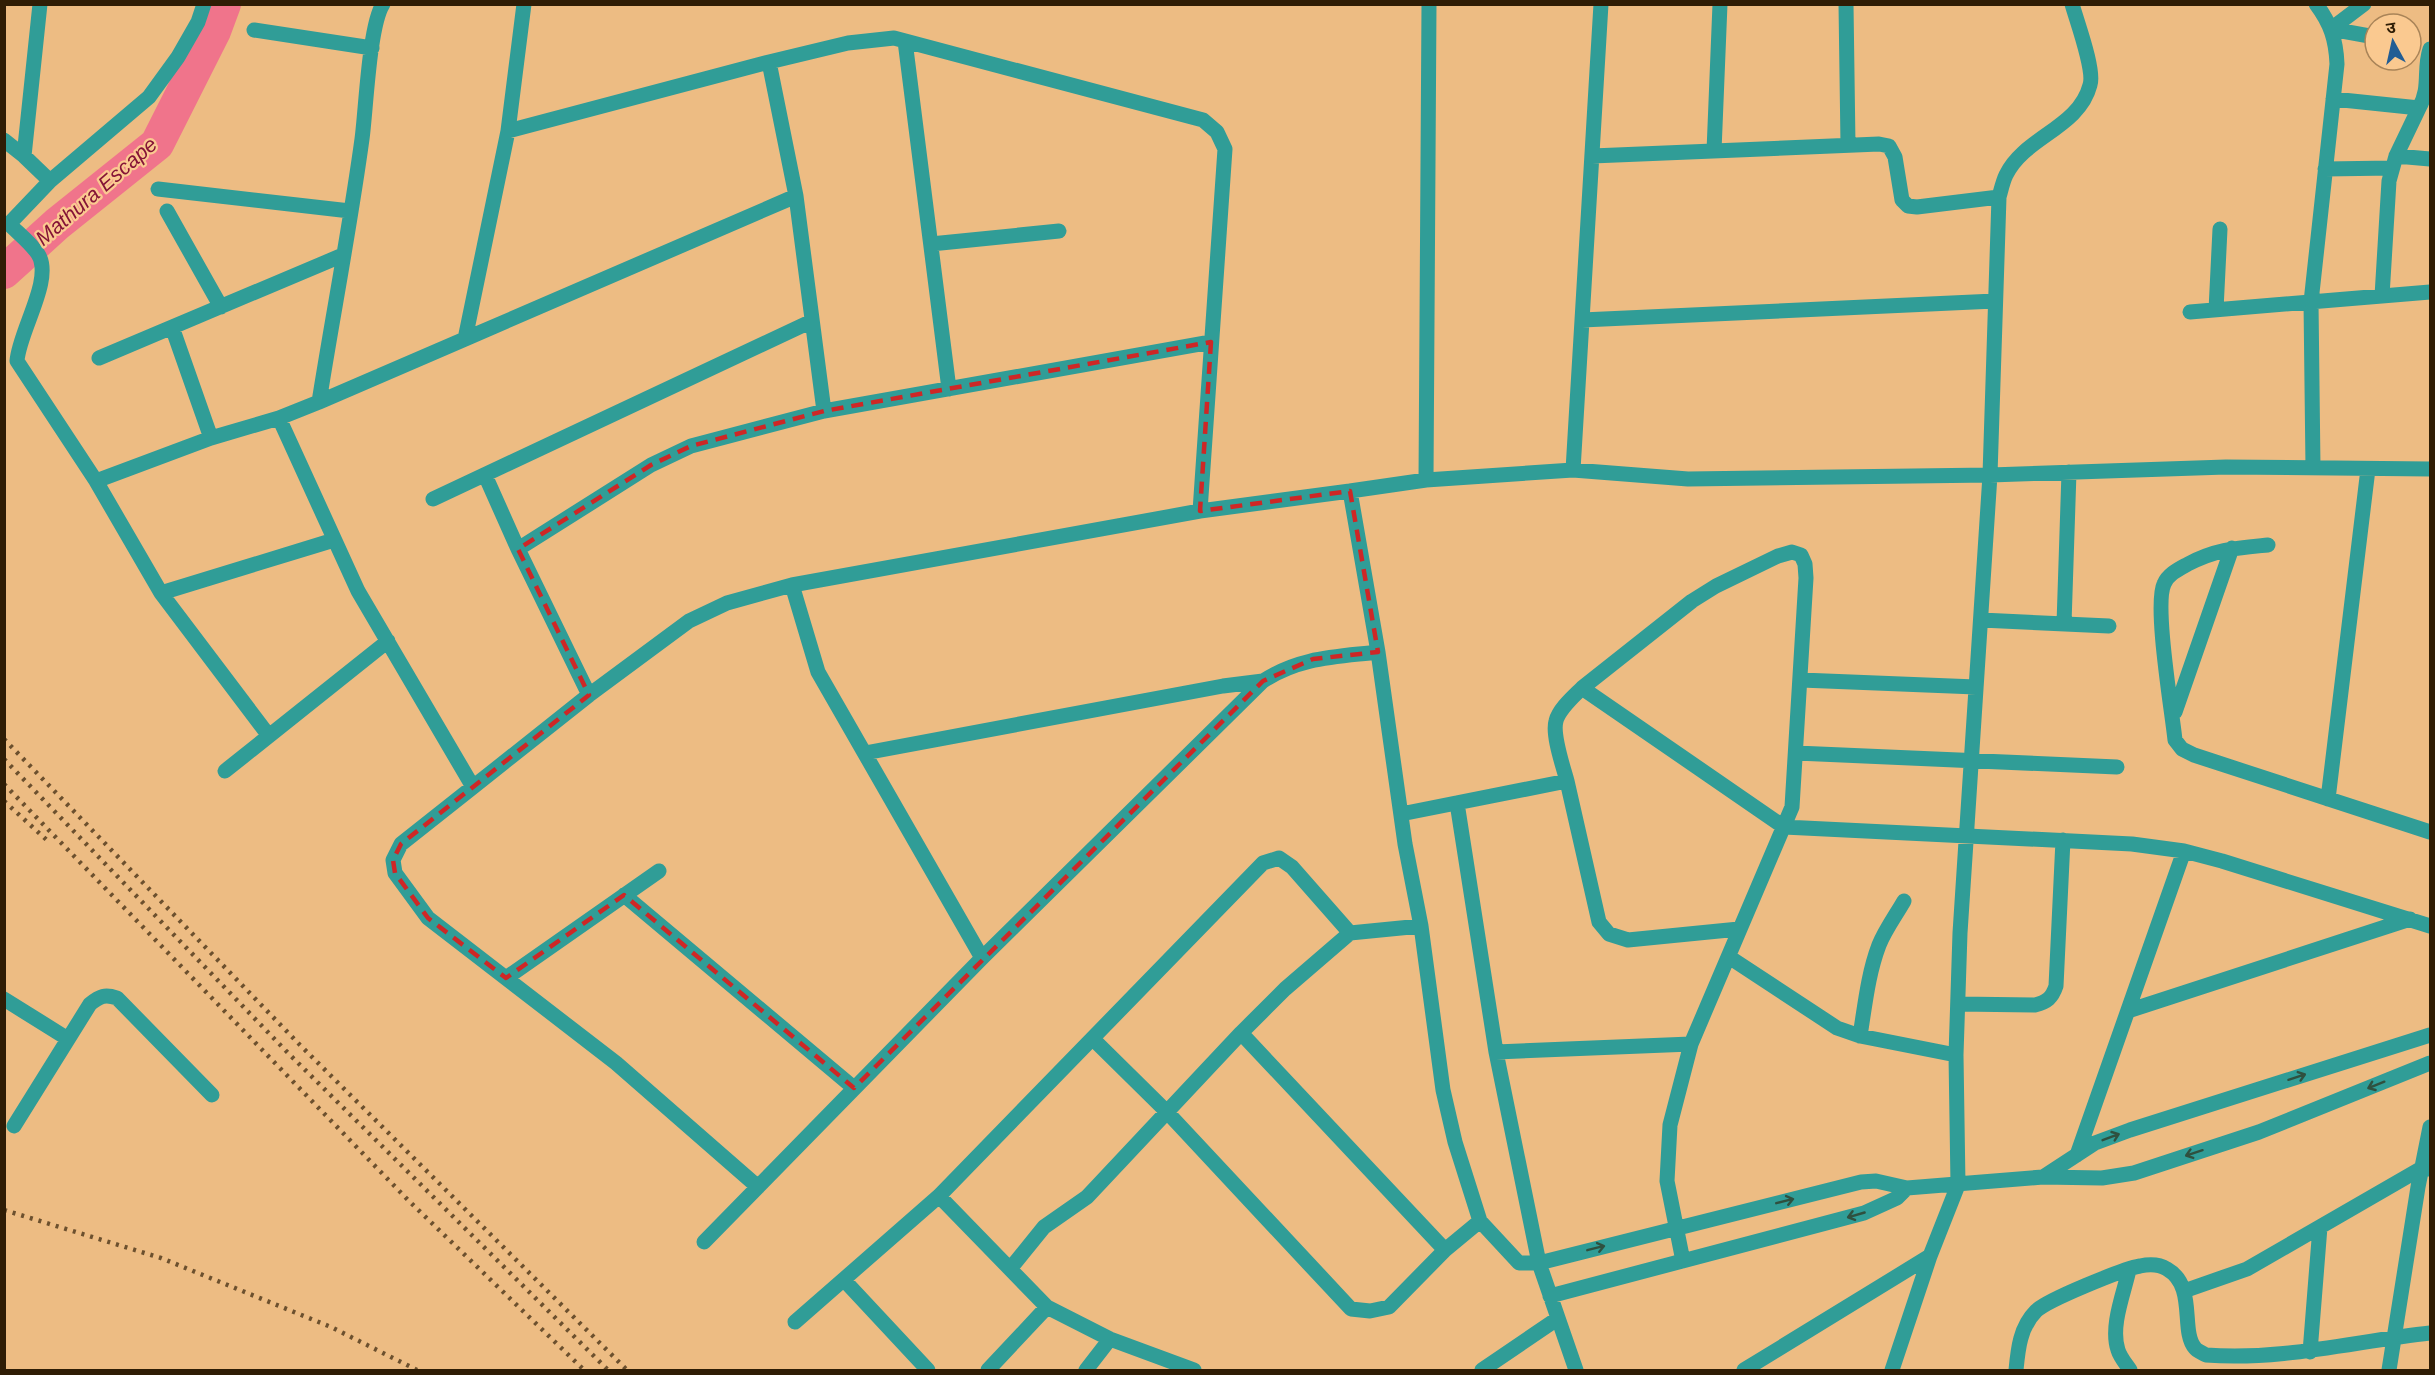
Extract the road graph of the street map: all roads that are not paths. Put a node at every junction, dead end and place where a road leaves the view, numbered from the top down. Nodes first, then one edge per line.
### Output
1 (40, 4) edge
2 (204, 4) edge
3 (384, 4) edge
4 (524, 4) edge
5 (1429, 4) edge
6 (1601, 4) edge
7 (1720, 4) edge
8 (1846, 4) edge
9 (2072, 4) edge
10 (2316, 4) edge
11 (2364, 4) edge
12 (2331, 29) junction
13 (254, 30) dead end
14 (2363, 35) edge
15 (905, 41) junction
16 (372, 48) junction
17 (2430, 49) edge
18 (769, 62) junction
19 (2333, 99) junction
20 (2419, 108) junction
21 (508, 131) junction
22 (4, 140) edge
23 (1848, 145) junction
24 (1714, 151) junction
25 (24, 156) junction
26 (1592, 156) junction
27 (2430, 159) edge
28 (2394, 162) junction
29 (2325, 169) junction
30 (50, 181) junction
31 (158, 189) dead end
32 (796, 196) junction
33 (1999, 197) junction
34 (167, 211) dead end
35 (350, 211) junction
36 (10, 228) edge
37 (2220, 229) dead end
38 (1059, 231) dead end
39 (931, 244) junction
40 (343, 255) junction
41 (2430, 292) edge
42 (2382, 296) junction
43 (1995, 301) junction
44 (2311, 302) junction
45 (221, 307) junction
46 (2216, 310) junction
47 (2190, 312) dead end
48 (1582, 320) junction
49 (812, 321) junction
50 (172, 327) junction
51 (465, 339) junction
52 (1212, 342) junction
53 (99, 358) dead end
54 (949, 389) junction
55 (319, 402) junction
56 (824, 411) junction
57 (279, 418) junction
58 (211, 438) junction
59 (2313, 468) junction
60 (2368, 469) junction
61 (1573, 470) junction
62 (2430, 470) edge
63 (2069, 472) junction
64 (485, 475) junction
65 (1990, 475) junction
66 (1426, 480) junction
67 (96, 481) junction
68 (1350, 491) junction
69 (433, 499) dead end
70 (1200, 511) junction
71 (334, 540) junction
72 (2268, 545) dead end
73 (2232, 548) junction
74 (518, 549) junction
75 (792, 585) junction
76 (161, 593) junction
77 (1981, 620) junction
78 (2064, 624) junction
79 (2109, 626) dead end
80 (388, 642) junction
81 (1378, 652) junction
82 (1800, 680) junction
83 (1263, 681) junction
84 (1976, 687) junction
85 (1582, 688) junction
86 (589, 695) junction
87 (2173, 717) junction
88 (269, 736) junction
89 (865, 753) junction
90 (1796, 753) junction
91 (1971, 760) junction
92 (2117, 767) dead end
93 (225, 771) dead end
94 (1567, 781) junction
95 (473, 787) junction
96 (2328, 799) junction
97 (1457, 803) junction
98 (1401, 814) junction
99 (1784, 826) junction
100 (2430, 832) edge
101 (1966, 834) junction
102 (2063, 840) junction
103 (2184, 851) junction
104 (659, 871) dead end
105 (624, 895) junction
106 (1904, 901) dead end
107 (2410, 919) junction
108 (1421, 926) junction
109 (2430, 926) edge
110 (1739, 929) junction
111 (1350, 933) junction
112 (1729, 957) junction
113 (982, 958) junction
114 (506, 978) junction
115 (4, 999) edge
116 (1958, 1004) junction
117 (2128, 1011) junction
118 (1241, 1032) junction
119 (2430, 1035) edge
120 (1860, 1036) junction
121 (68, 1039) junction
122 (1093, 1039) junction
123 (1691, 1044) junction
124 (1496, 1052) junction
125 (1956, 1055) junction
126 (2430, 1064) edge
127 (854, 1088) junction
128 (212, 1095) dead end
129 (1167, 1112) junction
130 (14, 1126) dead end
131 (2430, 1127) edge
132 (2077, 1155) junction
133 (2426, 1169) edge
134 (2043, 1177) junction
135 (1958, 1185) junction
136 (758, 1187) junction
137 (1907, 1188) junction
138 (939, 1196) junction
139 (1479, 1221) junction
140 (2320, 1227) junction
141 (1676, 1228) junction
142 (704, 1242) dead end
143 (1445, 1250) junction
144 (1930, 1256) junction
145 (1683, 1261) junction
146 (1539, 1263) junction
147 (1010, 1269) junction
148 (2129, 1270) junction
149 (844, 1280) junction
150 (2184, 1291) junction
151 (1550, 1296) junction
152 (1047, 1307) junction
153 (1557, 1319) junction
154 (795, 1322) dead end
155 (2430, 1334) edge
156 (2394, 1337) junction
157 (1110, 1339) junction
158 (2310, 1352) junction
159 (928, 1371) edge
160 (988, 1371) edge
161 (1086, 1371) edge
162 (1194, 1371) edge
163 (1482, 1371) edge
164 (1576, 1371) edge
165 (1744, 1371) edge
166 (1892, 1371) edge
167 (2016, 1371) edge
168 (2130, 1371) edge
169 (2389, 1371) edge

1 - 25 street
2 - 30 street
3 - 16 street
4 - 21 street
5 - 66 street
6 - 26 street
7 - 24 street
8 - 23 street
9 - 33 street
10 - 12 street
11 - 12 street
12 - 14 street
12 - 19 street
13 - 16 street
15 - 18 street
15 - 39 street
15 - 52 street
16 - 35 street
17 - 20 street
18 - 21 street
18 - 32 street
19 - 20 street
19 - 29 street
20 - 28 street
21 - 51 street
22 - 25 street
23 - 24 street
23 - 33 street
24 - 26 street
25 - 30 street
26 - 48 street
27 - 28 street
28 - 29 street
28 - 42 street
29 - 44 street
30 - 36 street
31 - 35 street
32 - 49 street
32 - 51 street
33 - 43 street
34 - 45 street
35 - 40 street
36 - 67 street
37 - 46 street
38 - 39 street
39 - 54 street
40 - 45 street
40 - 55 street
41 - 42 street
42 - 44 street
43 - 48 street
43 - 65 street
44 - 46 street
44 - 59 street
45 - 50 street
46 - 47 street
48 - 61 street
49 - 56 street
49 - 64 street
50 - 53 street
50 - 58 street
51 - 55 street
52 - 54 street
52 - 70 street
54 - 56 street
55 - 57 street
56 - 74 street
57 - 58 street
57 - 71 street
58 - 67 street
59 - 60 street
59 - 63 street
60 - 62 street
60 - 96 street
61 - 65 street
61 - 66 street
63 - 65 street
63 - 78 street
64 - 69 street
64 - 74 street
65 - 77 street
66 - 68 street
67 - 76 street
68 - 70 street
68 - 81 street
70 - 75 street
71 - 76 street
71 - 80 street
72 - 73 street
73 - 87 street
73 - 87 street
74 - 86 street
75 - 86 street
75 - 89 street
76 - 88 street
77 - 78 street
77 - 84 street
78 - 79 street
80 - 88 street
80 - 95 street
81 - 83 street
81 - 98 street
82 - 84 street
82 - 85 street
82 - 90 street
83 - 89 street
83 - 113 street
84 - 91 street
85 - 94 street
85 - 99 street
86 - 95 street
87 - 96 street
88 - 93 street
89 - 113 street
90 - 91 street
90 - 99 street
91 - 92 street
91 - 101 street
94 - 97 street
94 - 110 street
95 - 114 street
96 - 100 street
97 - 98 street
97 - 124 street
98 - 108 street
99 - 101 street
99 - 110 street
101 - 102 street
101 - 116 street
102 - 103 street
102 - 116 street
103 - 107 street
103 - 117 street
104 - 105 street
105 - 114 street
105 - 127 street
106 - 120 street
107 - 109 street
107 - 117 street
108 - 111 street
108 - 139 street
110 - 112 street
111 - 118 street
111 - 122 street
112 - 120 street
112 - 123 street
113 - 127 street
114 - 136 street
115 - 121 street
116 - 125 street
117 - 132 street
118 - 129 street
118 - 143 street
132 -> 119 street
120 - 125 street
121 - 128 street
121 - 130 street
122 - 129 street
122 - 138 street
123 - 124 street
123 - 141 street
124 - 146 street
125 - 135 street
126 -> 134 street
127 - 136 street
129 - 143 street
129 - 147 street
131 - 133 street
132 - 134 street
133 - 140 street
133 - 156 street
134 - 135 street
135 - 137 street
135 - 144 street
136 - 142 street
141 -> 137 street
137 -> 145 street
138 - 147 street
138 - 149 street
139 - 143 street
139 - 146 street
140 - 150 street
140 - 158 street
141 - 145 street
146 -> 141 street
144 - 165 street
144 - 166 street
145 - 151 street
146 - 151 street
147 - 152 street
148 - 150 street
148 - 167 street
148 - 168 street
149 - 154 street
149 - 159 street
150 - 158 street
151 - 153 street
152 - 157 street
152 - 160 street
153 - 163 street
153 - 164 street
155 - 156 street
156 - 158 street
156 - 169 street
157 - 161 street
157 - 162 street

